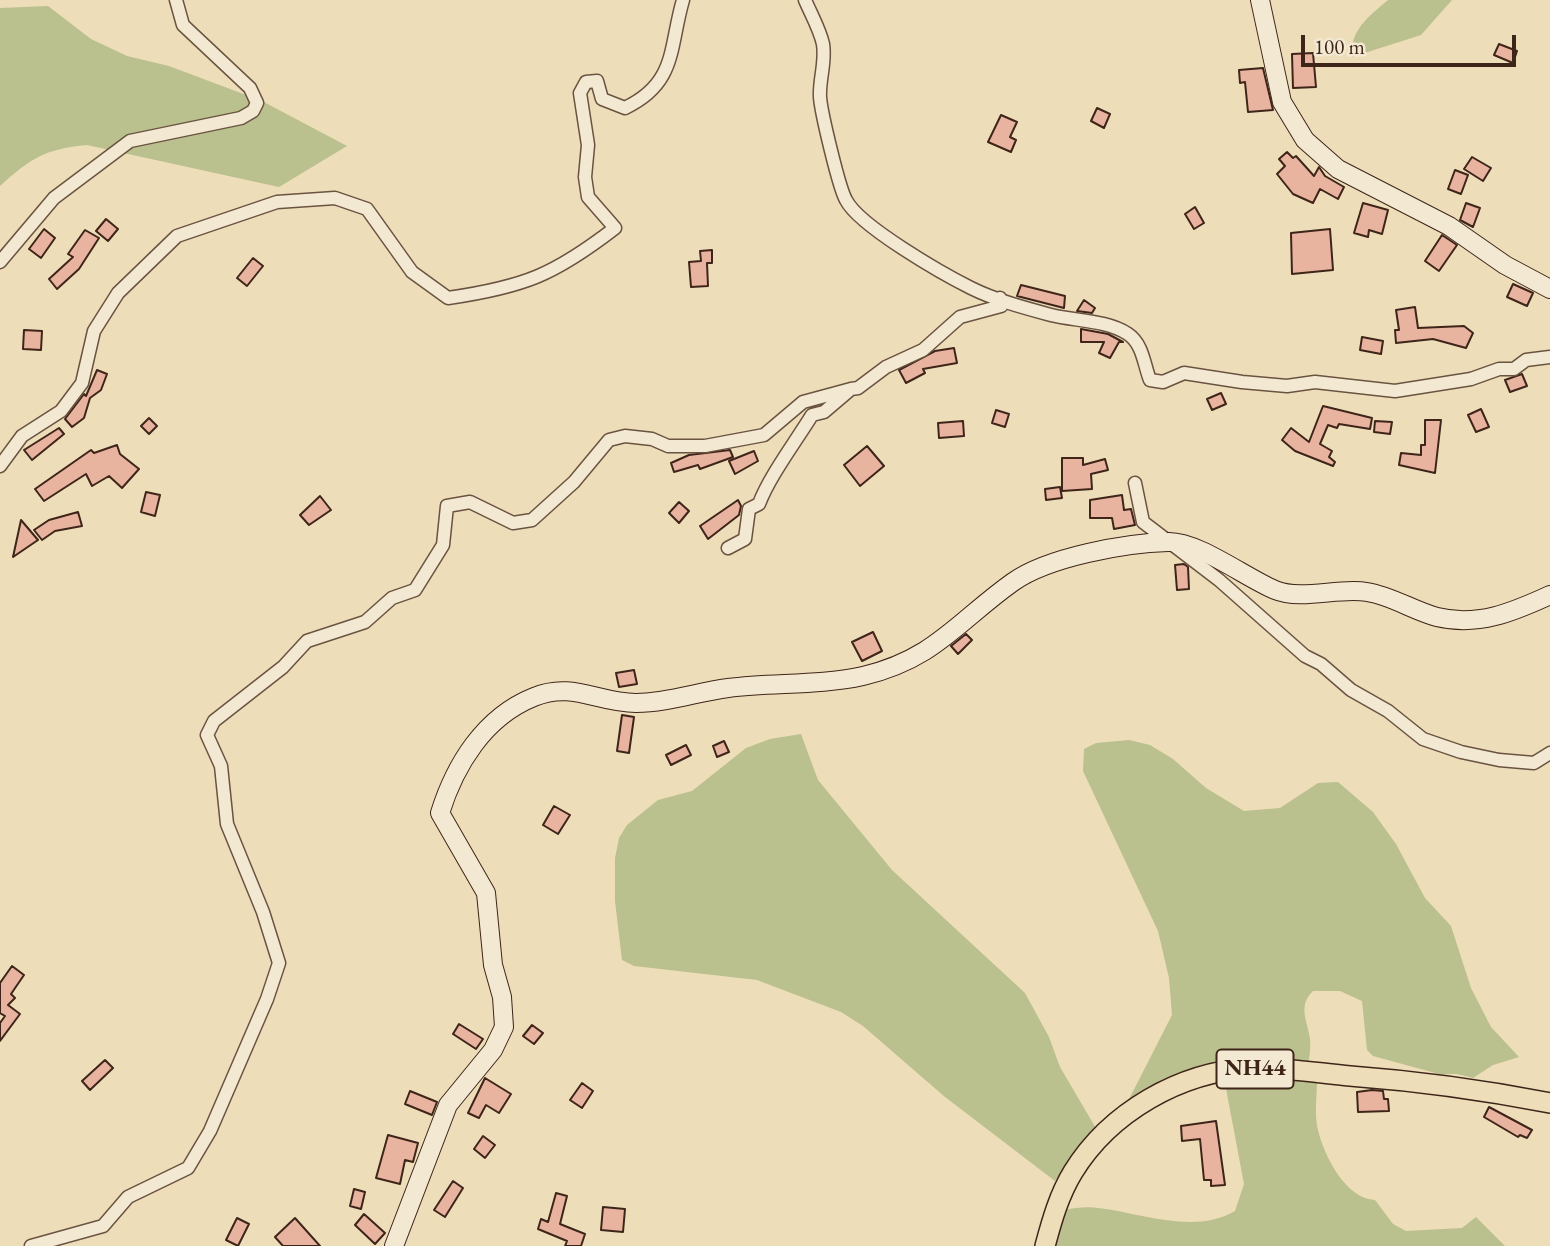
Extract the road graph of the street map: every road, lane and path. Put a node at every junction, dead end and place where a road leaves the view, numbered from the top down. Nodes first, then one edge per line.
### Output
1 (176, 0) edge
2 (682, 0) edge
3 (805, 0) edge
4 (1260, 0) edge
5 (0, 262) edge
6 (1550, 289) edge
7 (1000, 298) junction
8 (1550, 357) edge
9 (851, 389) junction
10 (0, 466) edge
11 (1135, 483) dead end
12 (1172, 541) junction
13 (728, 548) dead end
14 (1550, 595) edge
15 (1550, 753) edge
16 (1550, 1103) edge
17 (31, 1246) edge
18 (394, 1246) edge
19 (1045, 1246) edge

1 - 5 street
2 - 10 street
3 - 7 street
4 - 6 main road
7 - 8 street
7 - 9 street
9 - 13 street
9 - 17 street
11 - 12 street
12 - 14 main road
12 - 15 street
12 - 18 main road
16 - 19 main road, NH44

